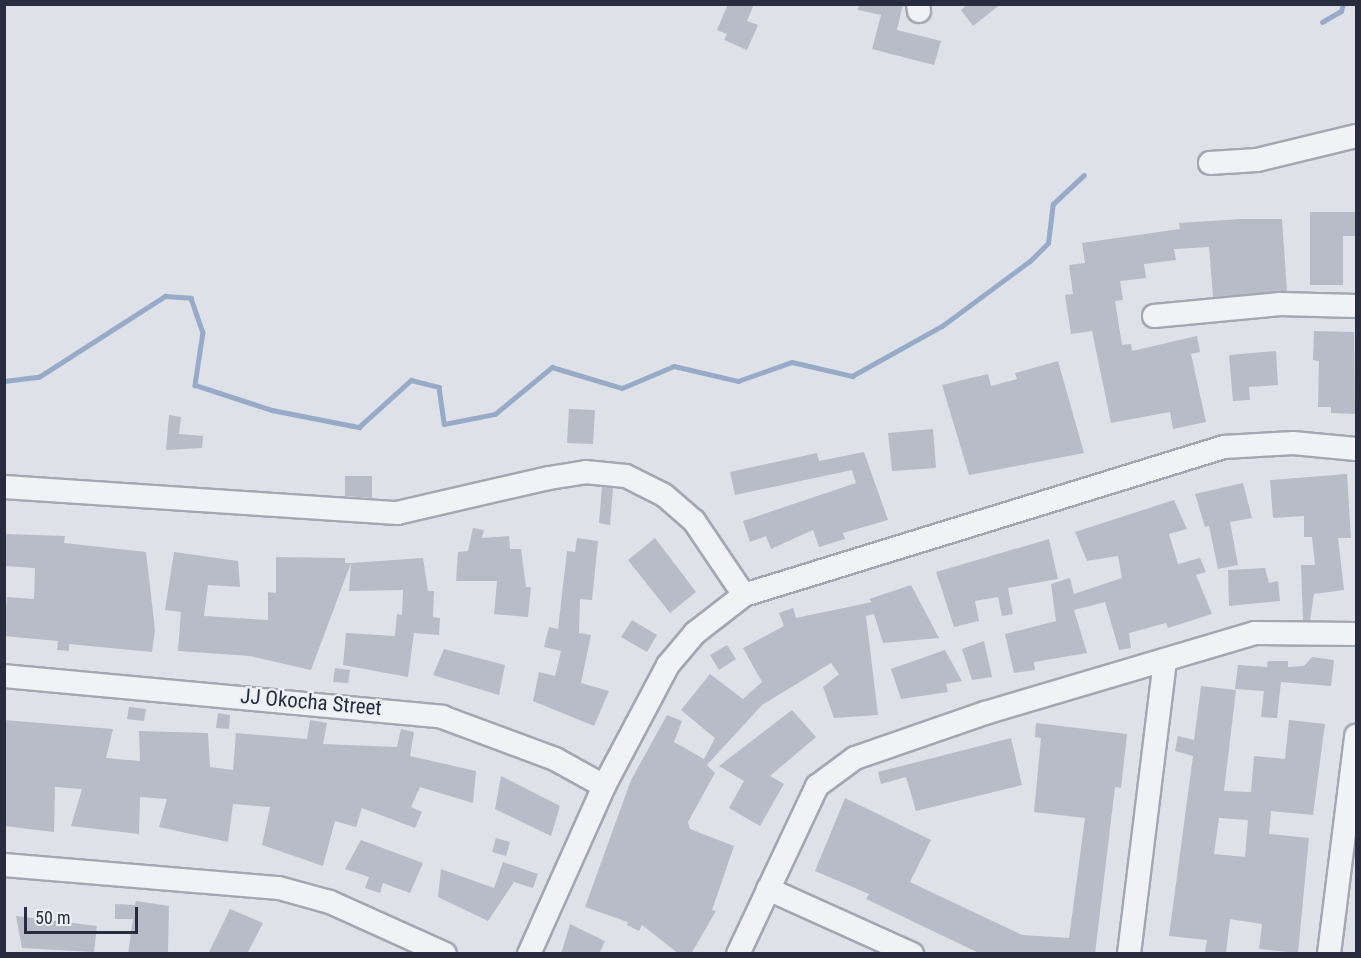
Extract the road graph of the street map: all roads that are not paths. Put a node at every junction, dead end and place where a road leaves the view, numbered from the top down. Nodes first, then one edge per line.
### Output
1 (1356, 136) edge
2 (1210, 163) dead end
3 (1356, 306) edge
4 (1154, 316) dead end
5 (1356, 449) edge
6 (4, 487) edge
7 (744, 596) junction
8 (1356, 634) edge
9 (1165, 660) junction
10 (4, 676) edge
11 (1356, 736) edge
12 (603, 786) junction
13 (4, 865) edge
14 (768, 890) junction
15 (445, 954) edge
16 (529, 954) edge
17 (738, 954) edge
18 (912, 954) edge
19 (1129, 954) edge
20 (1329, 954) edge

1 - 2 street
3 - 4 street
5 - 7 street
6 - 7 street
7 - 12 street
8 - 9 street
9 - 14 street
9 - 19 street
10 - 12 street, JJ Okocha Street
11 - 20 street
12 - 16 street
13 - 15 street
14 - 17 street
14 - 18 street

